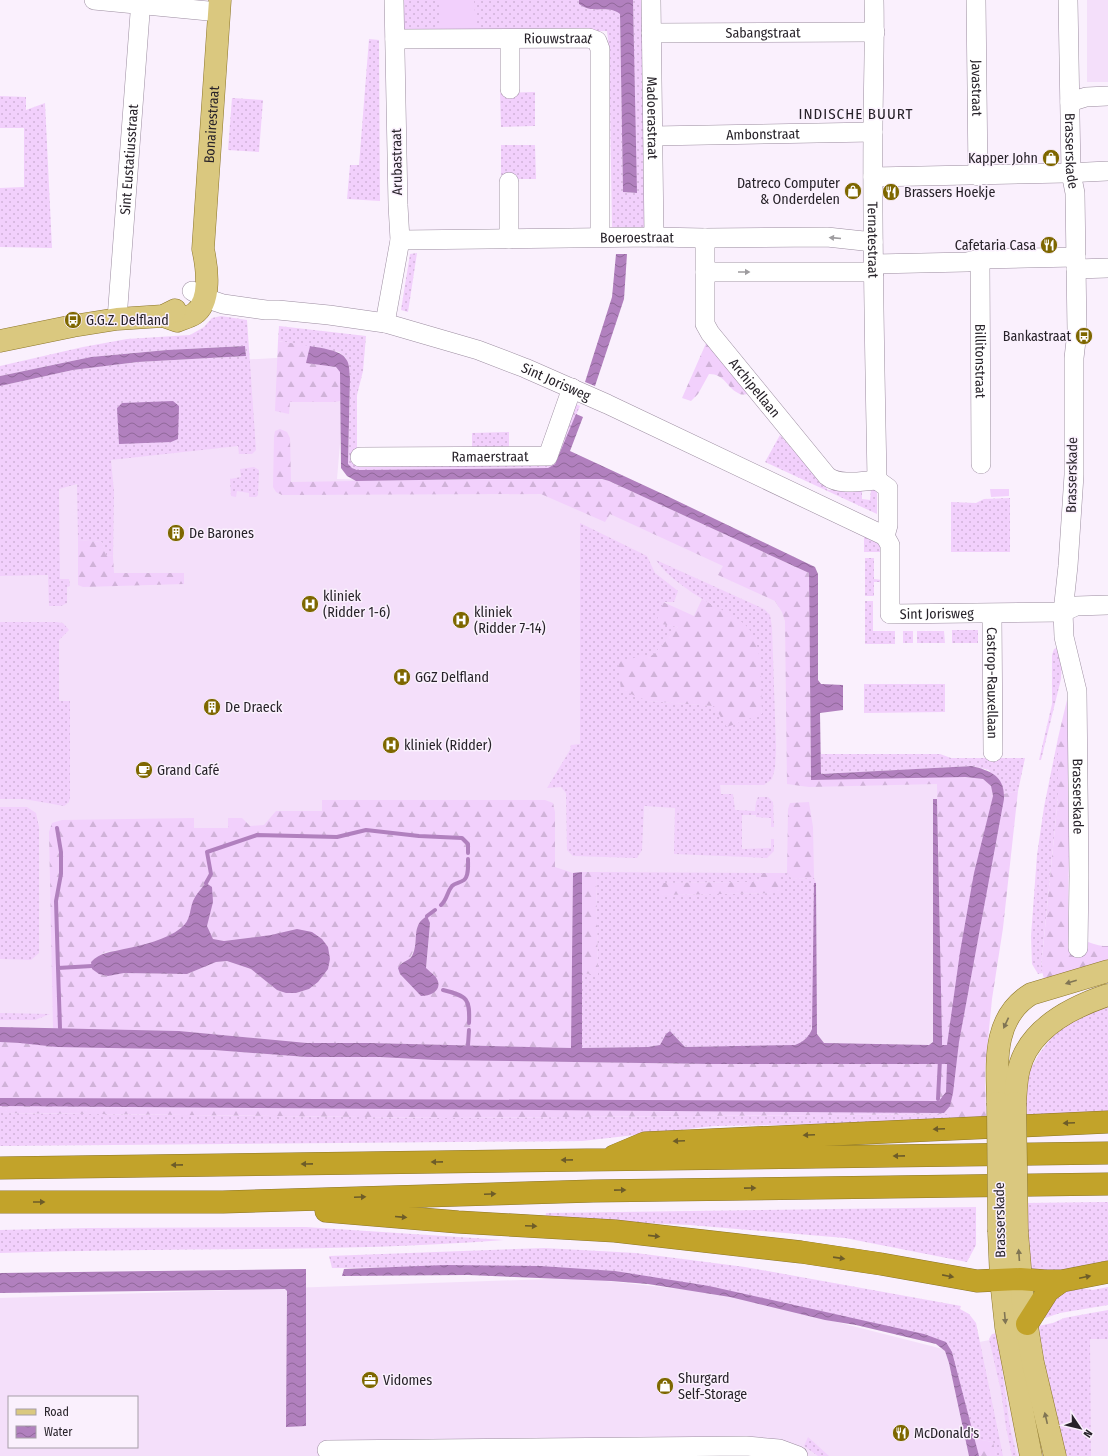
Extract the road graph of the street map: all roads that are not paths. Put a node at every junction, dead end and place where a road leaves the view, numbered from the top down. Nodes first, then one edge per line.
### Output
1 (94, 0) edge
2 (394, 0) edge
3 (651, 0) edge
4 (874, 0) edge
5 (976, 0) edge
6 (1068, 0) edge
7 (141, 2) edge
8 (220, 6) edge
9 (875, 32) junction
10 (652, 33) junction
11 (395, 39) junction
12 (510, 39) junction
13 (510, 89) dead end
14 (1108, 96) edge
15 (1070, 102) junction
16 (873, 132) junction
17 (653, 136) junction
18 (1108, 170) edge
19 (1071, 173) junction
20 (978, 176) junction
21 (873, 177) junction
22 (509, 182) dead end
23 (654, 236) junction
24 (600, 237) junction
25 (705, 238) junction
26 (509, 239) junction
27 (400, 240) junction
28 (873, 242) junction
29 (980, 259) junction
30 (1076, 263) junction
31 (874, 268) junction
32 (1108, 268) edge
33 (705, 272) junction
34 (199, 295) junction
35 (117, 320) junction
36 (385, 323) junction
37 (0, 341) edge
38 (572, 388) junction
39 (360, 457) dead end
40 (981, 464) dead end
41 (877, 480) junction
42 (885, 536) junction
43 (1108, 605) edge
44 (1063, 612) junction
45 (992, 614) junction
46 (993, 752) dead end
47 (1078, 948) dead end
48 (1108, 971) edge
49 (1108, 995) edge
50 (1007, 1103) junction
51 (1108, 1122) edge
52 (1100, 1154) edge
53 (606, 1160) junction
54 (0, 1168) edge
55 (1100, 1184) edge
56 (0, 1202) edge
57 (223, 1202) junction
58 (1108, 1272) edge
59 (1011, 1279) junction
60 (1062, 1281) junction
61 (1027, 1324) junction
62 (327, 1450) dead end
63 (798, 1456) edge
64 (1031, 1456) edge
65 (1055, 1456) edge

1 - 7 street
2 - 11 street, Arubastraat
3 - 10 street, Madoerastraat
4 - 9 street, Ternatestraat
5 - 20 street, Javastraat
6 - 15 street, Brasserskade
7 - 8 street
7 - 35 street, Sint Eustatiusstraat
8 - 34 main road, Bonairestraat
9 - 10 street, Sabangstraat
9 - 16 street, Ternatestraat
10 - 17 street, Madoerastraat
11 - 12 street, Riouwstraat
11 - 27 street, Arubastraat
12 - 13 street
12 - 24 street, Riouwstraat
14 - 15 street
15 - 19 street, Brasserskade
16 - 17 street, Ambonstraat
16 - 21 street, Ternatestraat
17 - 23 street, Madoerastraat
18 - 19 street
19 - 20 street
19 - 30 street, Brasserskade
20 - 21 street
21 - 28 street, Ternatestraat
22 - 26 street
23 - 24 street, Boeroestraat
23 - 25 street, Boeroestraat
24 - 26 street, Boeroestraat
28 -> 25 street, Boeroestraat
25 - 33 street, Archipellaan
26 - 27 street, Boeroestraat
27 - 36 street, Arubastraat
28 - 31 street, Ternatestraat
29 - 30 street
29 - 31 street
29 - 40 street, Billitonstraat
30 - 32 street
30 - 44 street, Brasserskade
33 -> 31 street
31 - 41 street, Ternatestraat
33 - 41 street, Archipellaan
34 - 35 main road
34 - 36 street, Sint Jorisweg
35 - 37 main road
36 - 38 street, Sint Jorisweg
38 - 39 street, Ramaerstraat
38 - 42 street, Sint Jorisweg
41 - 42 street, Sint Jorisweg
42 - 45 street, Sint Jorisweg
43 - 44 street, Sint Jorisweg
44 - 45 street, Sint Jorisweg
44 - 47 street, Brasserskade
45 - 46 street, Castrop-Rauxellaan
48 -> 50 main road, Brasserskade
49 - 50 main road, Brasserskade
50 - 59 main road, Brasserskade, bridge
51 -> 53 highway
52 -> 53 highway
53 -> 54 highway
57 -> 55 highway
56 -> 57 highway
57 -> 59 highway
60 -> 58 highway
59 - 60 highway
59 - 61 main road, Brasserskade
59 -> 64 main road, Brasserskade
60 - 61 highway
65 -> 61 main road, Brasserskade
62 - 63 street

